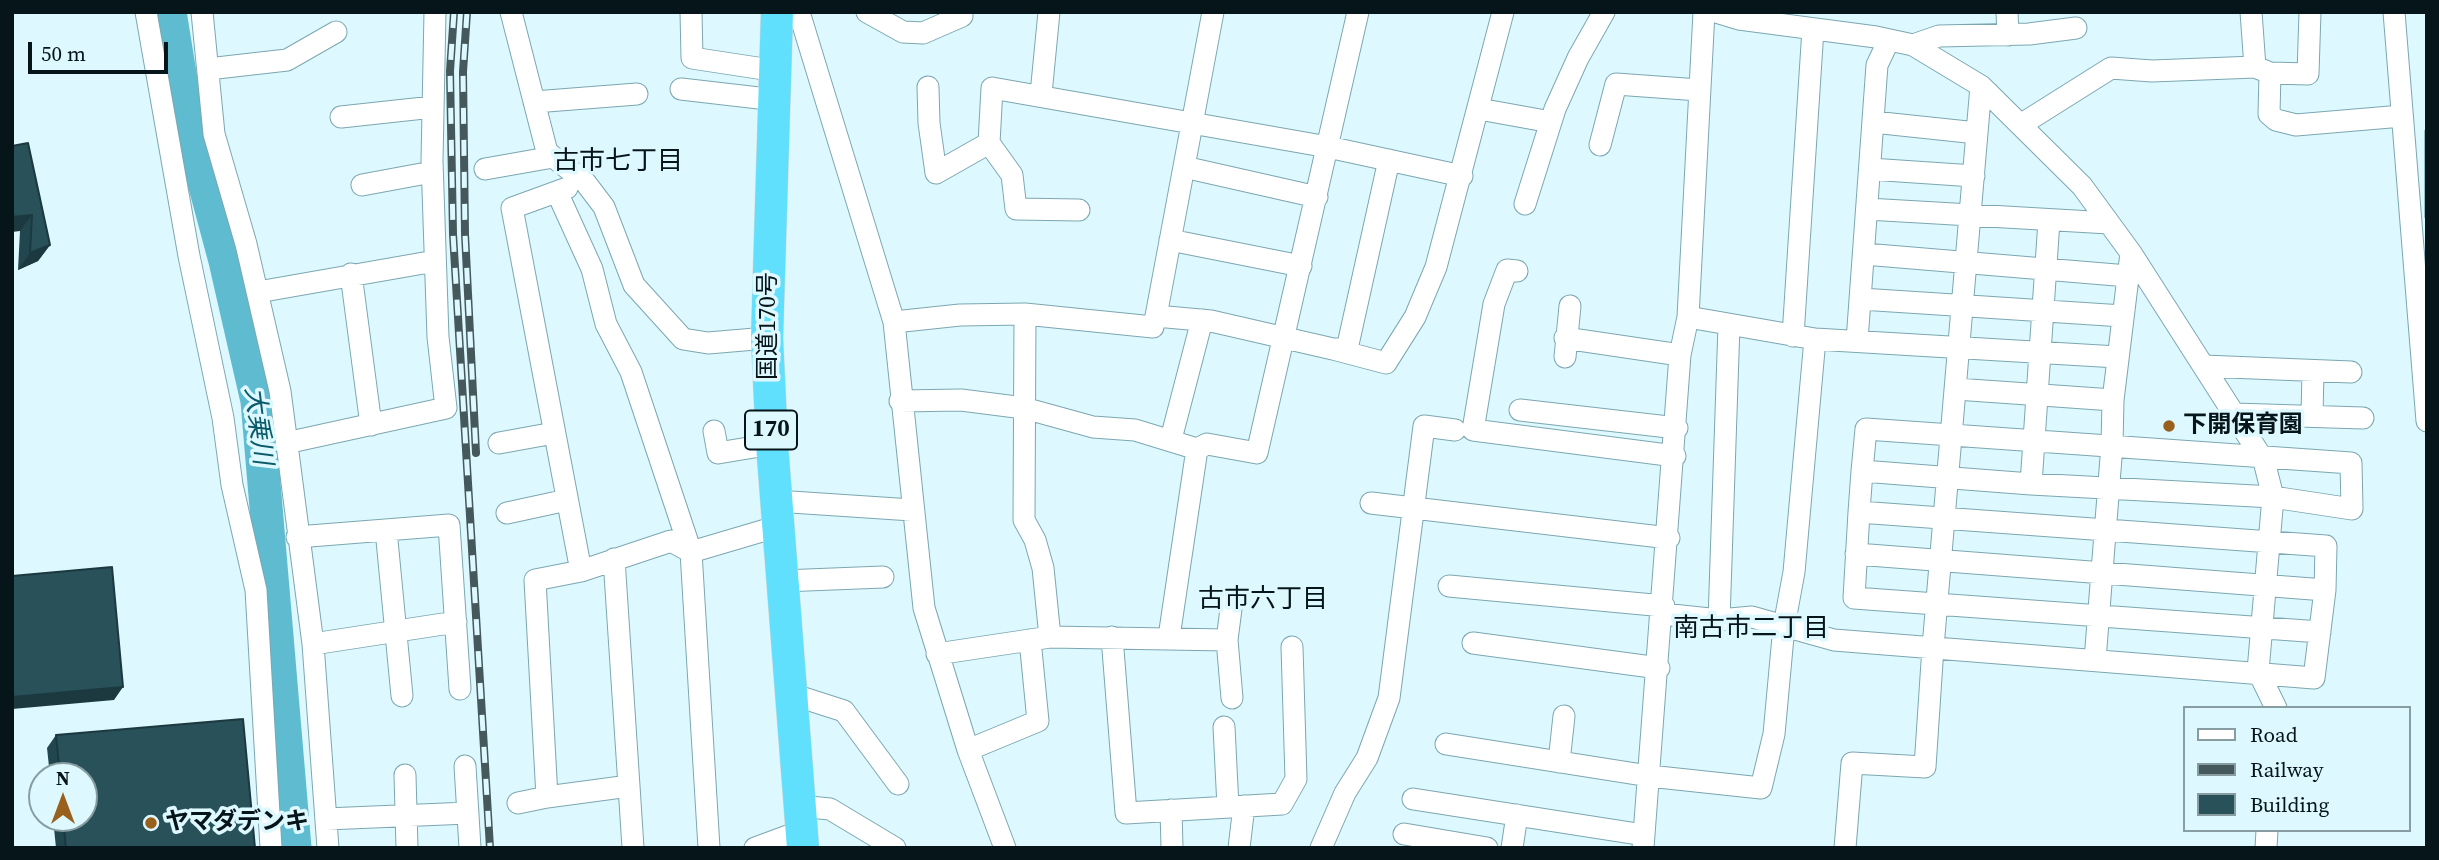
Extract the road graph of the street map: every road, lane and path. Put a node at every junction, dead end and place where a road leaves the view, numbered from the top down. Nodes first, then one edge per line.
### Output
1 (146, 12) edge
2 (202, 12) edge
3 (435, 12) edge
4 (511, 12) edge
5 (691, 12) edge
6 (777, 12) edge
7 (799, 12) edge
8 (867, 12) edge
9 (1049, 12) edge
10 (1213, 12) edge
11 (1358, 12) edge
12 (1503, 12) edge
13 (1604, 12) edge
14 (1704, 12) edge
15 (1717, 12) edge
16 (2007, 12) edge
17 (2251, 12) edge
18 (2310, 12) edge
19 (2394, 12) edge
20 (962, 16) dead end
21 (1810, 23) edge
22 (2076, 28) dead end
23 (336, 32) dead end
24 (2008, 35) junction
25 (1889, 40) junction
26 (1913, 46) junction
27 (208, 69) junction
28 (2262, 70) junction
29 (776, 85) junction
30 (1981, 86) junction
31 (928, 87) dead end
32 (681, 89) dead end
33 (1699, 90) junction
34 (637, 93) dead end
35 (1041, 94) junction
36 (534, 102) junction
37 (433, 107) junction
38 (1479, 109) junction
39 (2402, 116) junction
40 (341, 117) dead end
41 (1551, 122) junction
42 (1873, 122) junction
43 (1192, 124) junction
44 (2022, 124) junction
45 (1977, 133) junction
46 (989, 143) junction
47 (1600, 145) dead end
48 (1328, 147) junction
49 (553, 157) junction
50 (1389, 160) junction
51 (1184, 167) junction
52 (485, 169) dead end
53 (1870, 169) junction
54 (432, 172) junction
55 (1462, 176) junction
56 (1974, 176) junction
57 (585, 182) junction
58 (362, 185) dead end
59 (557, 192) junction
60 (1317, 197) junction
61 (1525, 204) dead end
62 (1867, 209) junction
63 (1079, 210) dead end
64 (1970, 216) junction
65 (2049, 220) junction
66 (2109, 223) junction
67 (1170, 240) junction
68 (2131, 253) junction
69 (1864, 254) junction
70 (435, 261) junction
71 (1966, 263) junction
72 (1301, 266) junction
73 (2045, 270) junction
74 (1517, 271) dead end
75 (351, 274) junction
76 (2128, 276) junction
77 (258, 292) junction
78 (1861, 299) junction
79 (1963, 304) junction
80 (1570, 306) dead end
81 (2042, 310) junction
82 (1025, 314) junction
83 (2123, 316) junction
84 (1688, 317) junction
85 (1202, 320) junction
86 (894, 323) junction
87 (1729, 325) junction
88 (1153, 327) dead end
89 (1793, 336) junction
90 (767, 338) junction
91 (1284, 338) junction
92 (1815, 339) junction
93 (1857, 341) junction
94 (1959, 346) junction
95 (1334, 349) junction
96 (2039, 352) junction
97 (1680, 355) junction
98 (2117, 357) junction
99 (2204, 366) junction
100 (2313, 371) junction
101 (2351, 372) dead end
102 (1956, 389) junction
103 (2039, 395) junction
104 (2113, 400) junction
105 (900, 401) junction
106 (1024, 408) junction
107 (1520, 411) dead end
108 (2234, 414) junction
109 (2312, 416) junction
110 (2363, 418) dead end
111 (2427, 421) edge
112 (371, 425) junction
113 (1677, 428) junction
114 (1455, 430) dead end
115 (713, 431) dead end
116 (554, 433) junction
117 (1952, 434) junction
118 (1171, 439) junction
119 (2036, 440) junction
120 (286, 443) junction
121 (499, 443) dead end
122 (772, 444) junction
123 (2112, 445) junction
124 (1196, 449) junction
125 (1675, 456) junction
126 (2261, 456) junction
127 (1862, 471) junction
128 (1949, 478) junction
129 (2031, 484) junction
130 (2109, 489) junction
131 (2273, 497) junction
132 (567, 500) junction
133 (1371, 503) dead end
134 (1413, 509) junction
135 (912, 510) junction
136 (1858, 512) junction
137 (507, 513) dead end
138 (778, 515) junction
139 (1945, 517) junction
140 (386, 530) junction
141 (2106, 530) junction
142 (297, 537) junction
143 (1669, 537) junction
144 (2269, 542) junction
145 (691, 552) junction
146 (1856, 554) junction
147 (614, 559) junction
148 (1941, 562) junction
149 (581, 571) junction
150 (2102, 574) junction
151 (883, 577) dead end
152 (782, 581) junction
153 (2265, 585) junction
154 (1449, 586) dead end
155 (2325, 590) junction
156 (1232, 601) dead end
157 (1937, 605) junction
158 (1663, 610) junction
159 (2098, 616) junction
160 (1719, 620) junction
161 (456, 622) junction
162 (1784, 626) junction
163 (2262, 628) junction
164 (395, 630) junction
165 (2320, 632) junction
166 (1112, 637) junction
167 (1169, 637) junction
168 (1040, 638) junction
169 (1227, 640) junction
170 (1474, 643) dead end
171 (313, 644) junction
172 (1292, 648) dead end
173 (1933, 648) junction
174 (937, 654) junction
175 (2095, 660) junction
176 (1658, 668) junction
177 (2258, 671) junction
178 (460, 689) dead end
179 (791, 694) junction
180 (401, 696) dead end
181 (1232, 698) dead end
182 (2275, 706) edge
183 (1564, 716) dead end
184 (1224, 726) dead end
185 (1446, 744) dead end
186 (968, 750) junction
187 (1559, 762) junction
188 (465, 766) dead end
189 (405, 775) dead end
190 (1649, 776) junction
191 (898, 783) dead end
192 (629, 786) junction
193 (547, 797) junction
194 (1413, 799) dead end
195 (518, 803) dead end
196 (1236, 807) junction
197 (1171, 810) junction
198 (468, 813) junction
199 (1517, 815) junction
200 (405, 816) junction
201 (326, 820) junction
202 (801, 828) edge
203 (1404, 834) dead end
204 (870, 838) edge
205 (1644, 841) edge
206 (271, 848) edge
207 (328, 848) edge
208 (407, 848) edge
209 (470, 848) edge
210 (633, 848) edge
211 (709, 848) edge
212 (755, 848) edge
213 (895, 848) edge
214 (1005, 848) edge
215 (1172, 848) edge
216 (1238, 848) edge
217 (1321, 848) edge
218 (1487, 848) edge
219 (1512, 848) edge
220 (1845, 848) edge

1 - 206 street
2 - 27 street
3 - 37 street
4 - 36 street
5 - 29 street
6 - 29 highway, 国道170号 / 170
7 - 86 street
8 - 20 street
9 - 35 street
10 - 43 street
11 - 48 street
12 - 38 street
13 - 41 street
14 - 33 street
15 - 21 street
16 - 24 street
17 - 28 street
18 - 28 street
19 - 39 street
21 - 25 street
21 - 89 street
22 - 24 street
23 - 27 street
24 - 26 street
25 - 26 street
25 - 42 street
26 - 30 street
27 - 77 street
28 - 39 street
28 - 44 street
29 - 32 street
29 - 90 highway, 国道170号 / 170
30 - 44 street
30 - 45 street
31 - 46 street
33 - 47 street
33 - 84 street
34 - 36 street
35 - 43 street
35 - 46 street
36 - 49 street
37 - 40 street
37 - 54 street
38 - 41 street
38 - 55 street
39 - 111 street
41 - 61 street
42 - 45 street
42 - 53 street
43 - 48 street
43 - 51 street
44 - 66 street
45 - 56 street
46 - 63 street
48 - 50 street
48 - 60 street
49 - 52 street
49 - 57 street
50 - 55 street
50 - 95 street
51 - 60 street
51 - 67 street
53 - 56 street
53 - 62 street
54 - 58 street
54 - 70 street
55 - 95 street
56 - 64 street
57 - 59 street
57 - 90 street
59 - 116 street
59 - 145 street
60 - 72 street
62 - 64 street
62 - 69 street
64 - 65 street
64 - 71 street
65 - 66 street
65 - 73 street
66 - 68 street
67 - 72 street
67 - 85 street
68 - 76 street
68 - 99 street
69 - 71 street
69 - 78 street
70 - 75 street
70 - 112 street
71 - 73 street
71 - 79 street
72 - 91 street
73 - 76 street
73 - 81 street
74 - 125 street
75 - 77 street
75 - 112 street
76 - 83 street
77 - 120 street
78 - 79 street
78 - 93 street
79 - 81 street
79 - 94 street
80 - 97 street
81 - 83 street
81 - 96 street
82 - 86 street
82 - 88 street
82 - 106 street
83 - 98 street
84 - 87 street
84 - 97 street
85 - 91 street
85 - 118 street
86 - 105 street
87 - 89 street
87 - 160 street
89 - 92 street
90 - 122 highway, 国道170号 / 170
91 - 95 street
91 - 124 street
92 - 93 street
92 - 162 street
93 - 94 street
94 - 96 street
94 - 102 street
96 - 98 street
96 - 103 street
97 - 113 street
98 - 104 street
99 - 100 street
99 - 108 street
100 - 101 street
100 - 109 street
102 - 103 street
102 - 117 street
103 - 104 street
103 - 119 street
104 - 123 street
105 - 106 street
105 - 135 street
106 - 118 street
106 - 168 street
107 - 113 street
108 - 109 street
108 - 126 street
109 - 110 street
112 - 120 street
113 - 125 street
114 - 134 street
115 - 122 street
116 - 121 street
116 - 132 street
117 - 119 street
117 - 127 street
117 - 128 street
118 - 124 street
119 - 123 street
119 - 129 street
120 - 142 street
122 - 138 highway, 国道170号 / 170
123 - 126 street
123 - 130 street
124 - 167 street
125 - 143 street
126 - 131 street
126 - 131 street
127 - 128 street
127 - 136 street
128 - 129 street
128 - 139 street
129 - 130 street
130 - 131 street
130 - 141 street
131 - 144 street
132 - 137 street
132 - 149 street
133 - 134 street
134 - 143 street
134 - 217 street
135 - 138 street
135 - 174 street
136 - 139 street
136 - 146 street
138 - 145 street
138 - 152 highway, 国道170号 / 170
139 - 141 street
139 - 148 street
140 - 142 street
140 - 161 street
140 - 164 street
141 - 144 street
141 - 150 street
142 - 171 street
143 - 158 street
144 - 153 street
144 - 155 street
145 - 147 street
145 - 211 street
146 - 148 street
146 - 157 street
147 - 149 street
147 - 192 street
148 - 150 street
148 - 157 street
149 - 193 street
150 - 153 street
150 - 159 street
151 - 152 street
152 - 179 highway, 国道170号 / 170
153 - 155 street
153 - 163 street
154 - 158 street
155 - 165 street
156 - 169 street
157 - 159 street
157 - 173 street
158 - 160 street
158 - 176 street
159 - 163 street
159 - 175 street
160 - 162 street
161 - 164 street
161 - 178 street
162 - 173 street
162 - 190 street
163 - 165 street
163 - 177 street
164 - 171 street
164 - 180 street
165 - 177 street
166 - 167 street
166 - 168 street
166 - 197 street
167 - 169 street
168 - 174 street
168 - 186 street
169 - 181 street
170 - 176 street
171 - 201 street
172 - 196 street
173 - 175 street
173 - 220 street
174 - 186 street
175 - 177 street
176 - 190 street
177 - 182 street
179 - 191 street
179 - 202 highway, 国道170号 / 170
183 - 187 street
184 - 196 street
185 - 187 street
186 - 214 street
187 - 190 street
188 - 198 street
189 - 200 street
190 - 205 street
192 - 193 street
192 - 210 street
193 - 195 street
194 - 199 street
196 - 197 street
196 - 216 street
197 - 215 street
198 - 200 street
198 - 209 street
199 - 205 street
199 - 219 street
200 - 201 street
200 - 208 street
201 - 207 street
202 - 204 street
202 - 212 street
203 - 218 street
204 - 213 street

